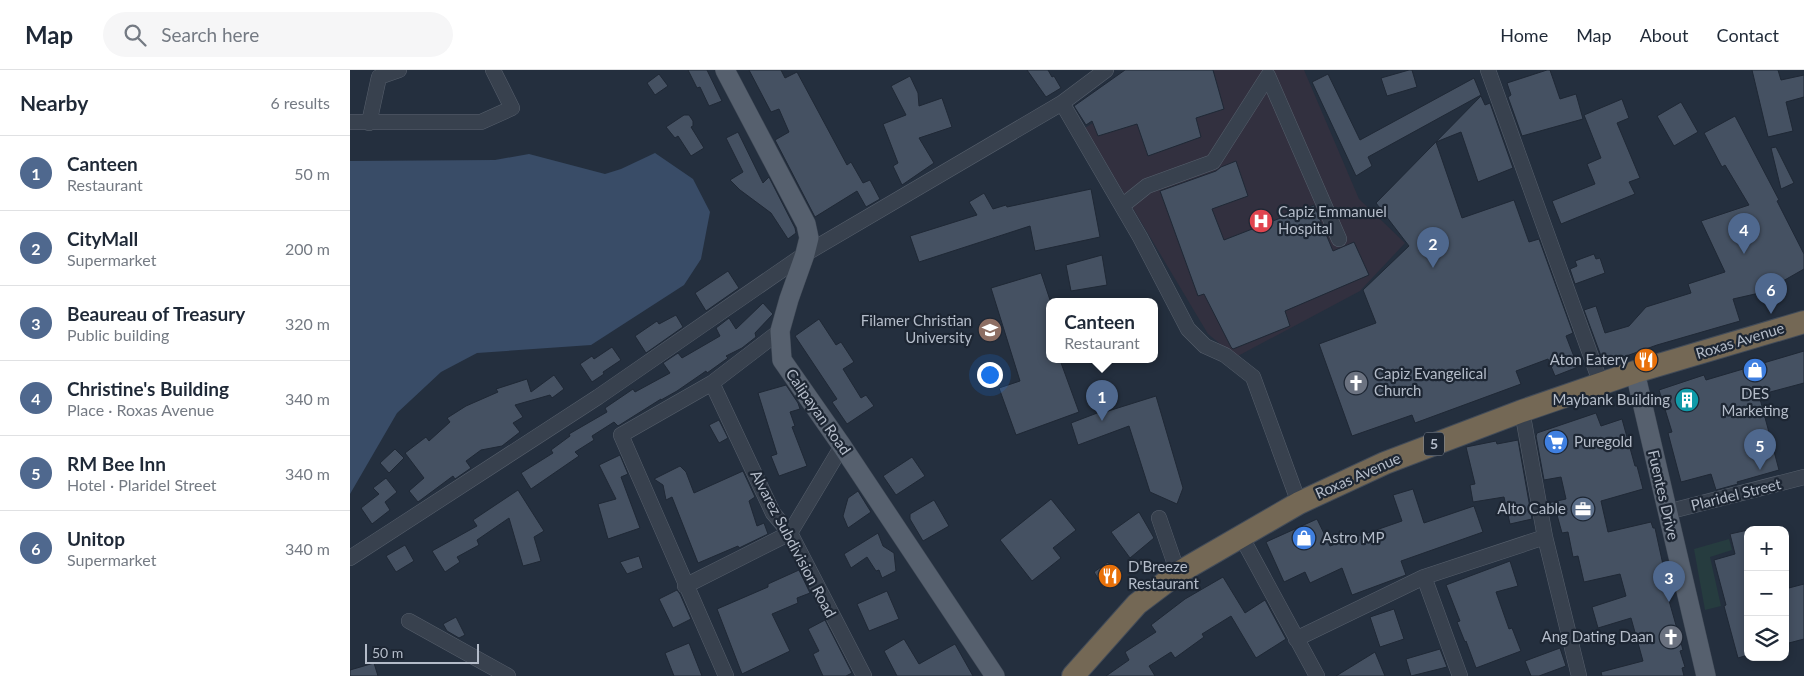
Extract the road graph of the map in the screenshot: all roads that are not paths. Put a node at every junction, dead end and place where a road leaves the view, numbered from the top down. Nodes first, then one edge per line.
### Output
1 (399, 70) edge
2 (493, 70) edge
3 (725, 70) edge
4 (1106, 70) edge
5 (1488, 70) edge
6 (1062, 103) junction
7 (350, 122) edge
8 (369, 123) junction
9 (1122, 206) junction
10 (1339, 239) dead end
11 (805, 254) junction
12 (1804, 322) edge
13 (780, 331) junction
14 (1635, 372) junction
15 (712, 383) junction
16 (1600, 384) junction
17 (1522, 411) junction
18 (842, 446) junction
19 (1804, 477) edge
20 (1299, 503) junction
21 (1667, 512) junction
22 (1159, 518) dead end
23 (790, 533) junction
24 (1241, 536) junction
25 (1545, 537) junction
26 (350, 558) edge
27 (1178, 573) junction
28 (1424, 578) junction
29 (685, 586) junction
30 (409, 621) dead end
31 (1296, 639) junction
32 (1079, 674) edge
33 (508, 676) edge
34 (726, 676) edge
35 (864, 676) edge
36 (995, 676) edge
37 (1317, 676) edge
38 (1460, 676) edge
39 (1579, 676) edge
40 (1706, 676) edge

1 - 8 street
2 - 8 street
3 - 11 main road, Calipayan Road
4 - 6 street
5 - 16 street
6 - 9 street
6 - 11 street
7 - 8 street
9 - 10 street
9 - 20 street
11 - 13 main road, Calipayan Road
11 - 26 street
12 - 14 highway, Roxas Avenue / 5
13 - 15 street
13 - 18 main road, Calipayan Road
14 - 16 highway, Roxas Avenue / 5
14 - 21 main road, Fuentes Drive
15 - 23 street, Alvarez Subdivision Road
15 - 29 street
16 - 17 highway, Roxas Avenue / 5
17 - 20 highway, Roxas Avenue / 5
17 - 25 street
18 - 23 street
18 - 36 main road, Calipayan Road
19 - 21 street, Plaridel Street
20 - 24 highway, Roxas Avenue / 5
21 - 40 main road, Fuentes Drive
22 - 27 street
23 - 29 street
23 - 35 street, Alvarez Subdivision Road
24 - 27 highway, Roxas Avenue / 5
24 - 31 street
25 - 28 street
25 - 39 street
27 - 32 highway, Roxas Avenue / 5
28 - 31 street
28 - 38 street
29 - 34 street
30 - 33 street
31 - 37 street

